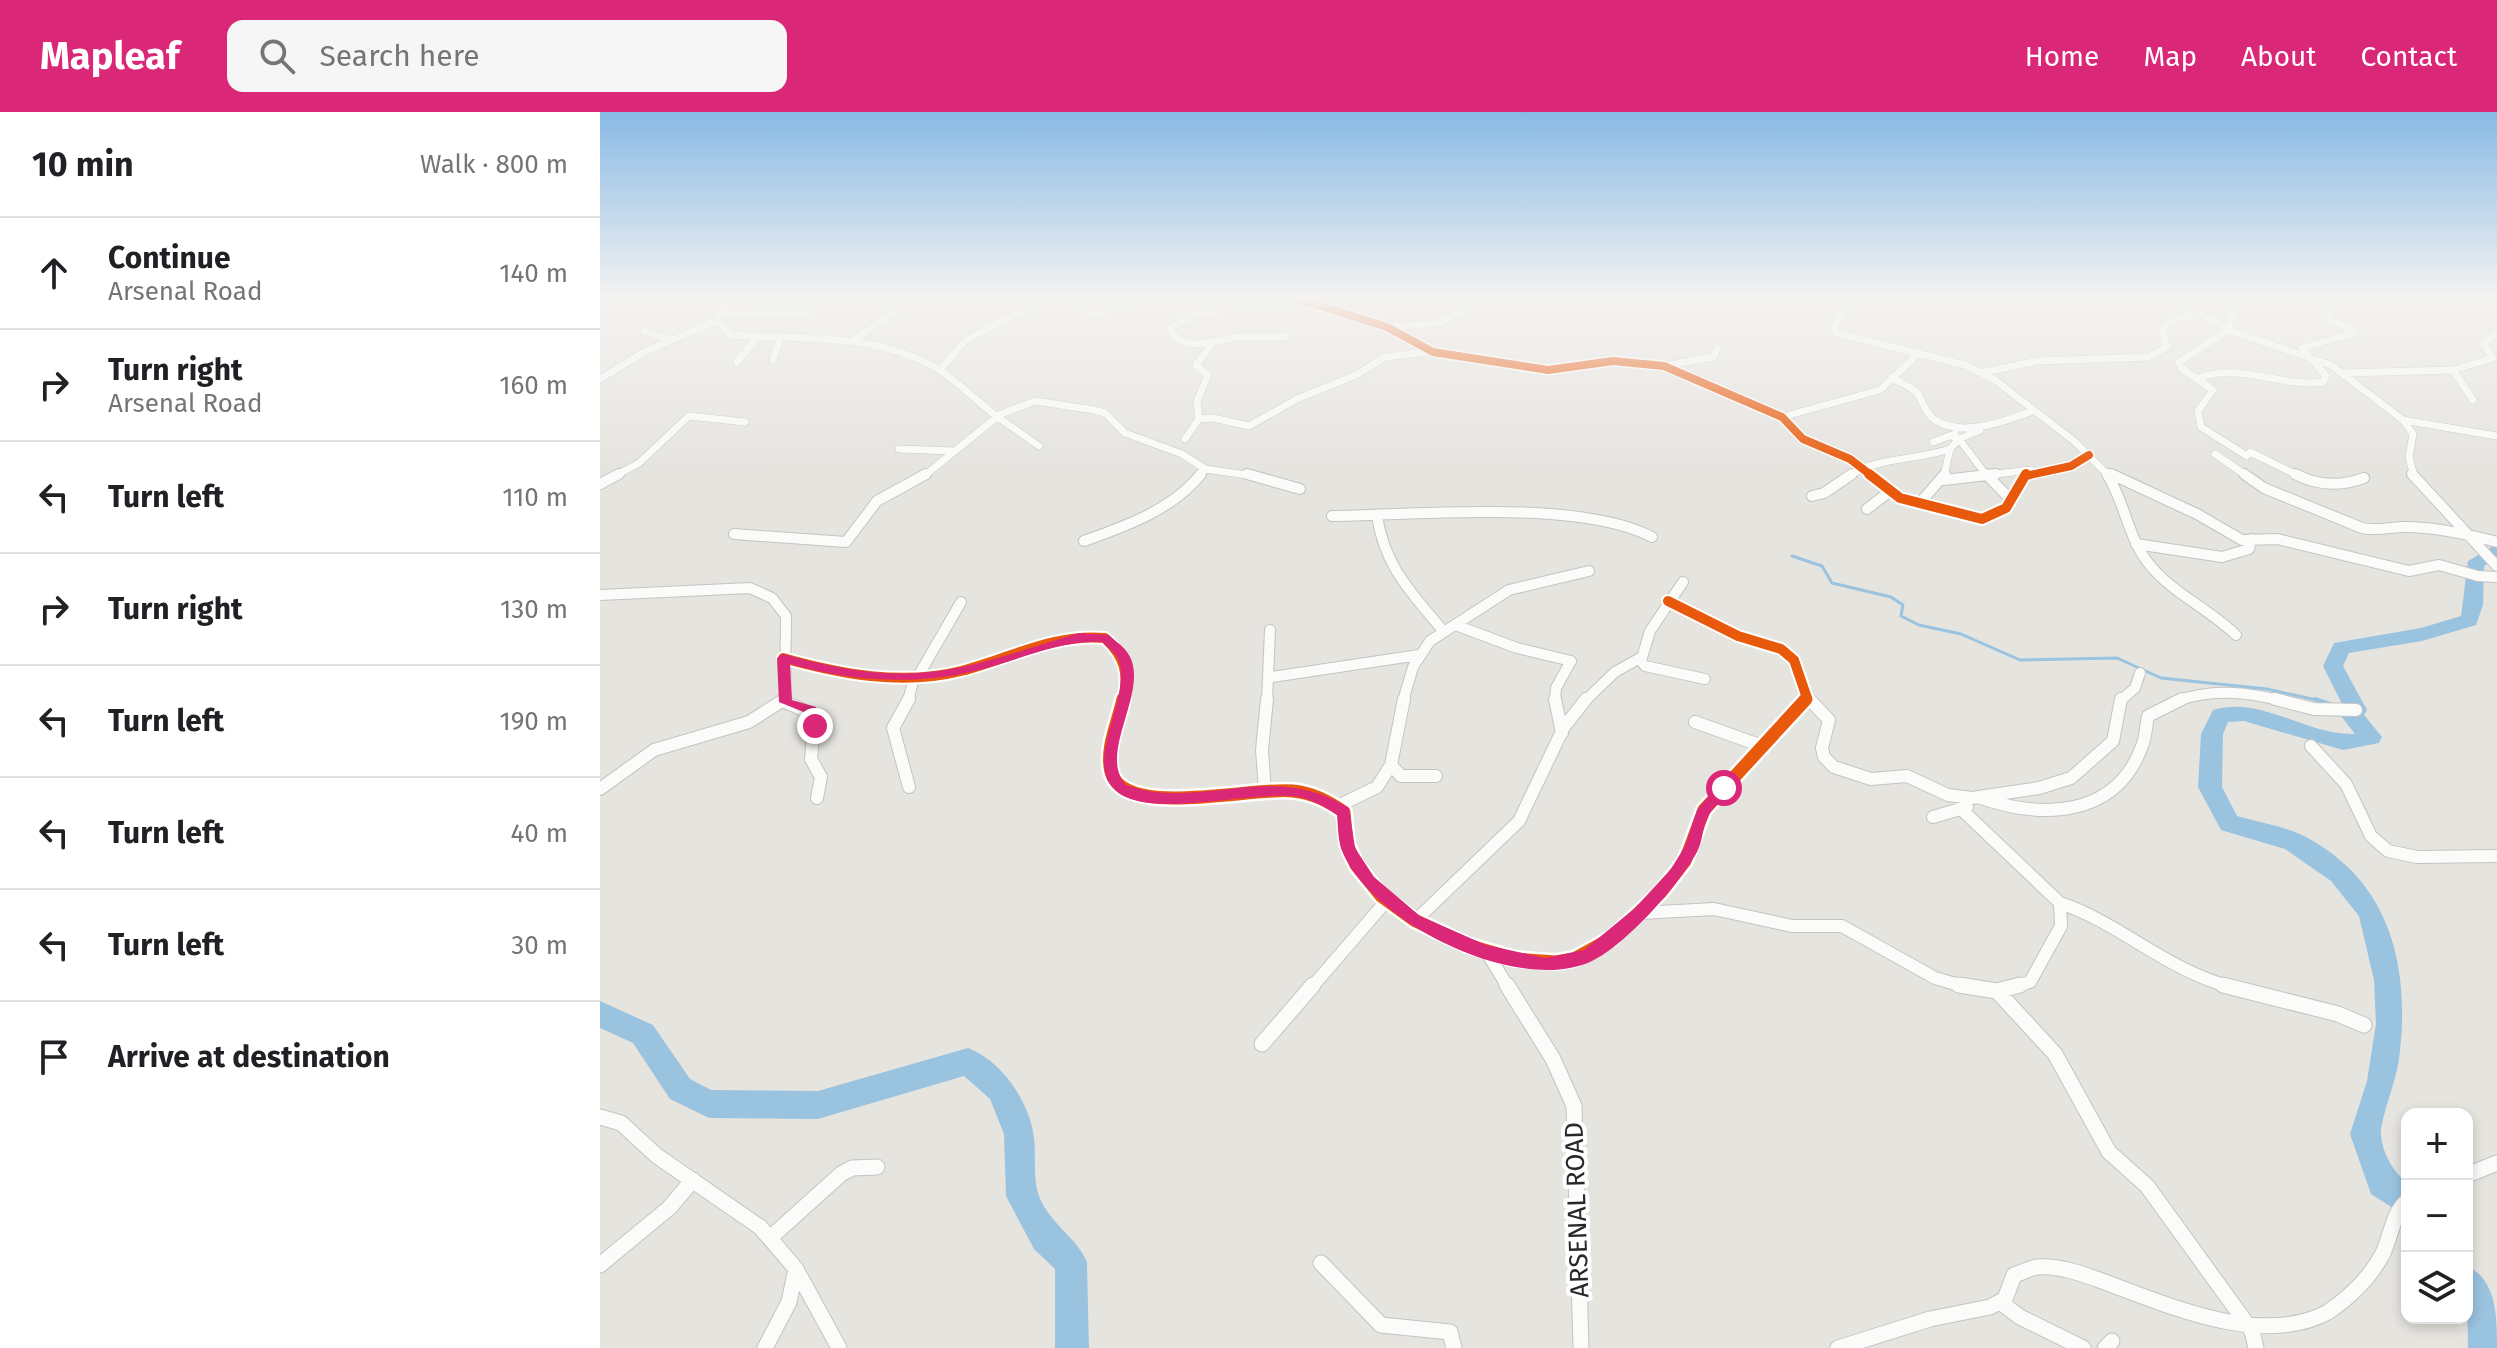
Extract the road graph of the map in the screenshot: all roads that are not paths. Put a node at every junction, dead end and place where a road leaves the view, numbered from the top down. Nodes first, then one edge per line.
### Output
1 (638, 355) edge
2 (743, 355) edge
3 (775, 355) edge
4 (903, 355) edge
5 (953, 355) edge
6 (1204, 355) edge
7 (1407, 355) edge
8 (1450, 355) edge
9 (1714, 355) edge
10 (1917, 355) edge
11 (1925, 355) edge
12 (2153, 355) edge
13 (2190, 355) edge
14 (2305, 355) edge
15 (2305, 355) edge
16 (2495, 359) edge
17 (773, 360) dead end
18 (737, 362) dead end
19 (1664, 366) junction
20 (940, 370) junction
21 (2453, 370) junction
22 (1985, 372) junction
23 (2344, 373) junction
24 (1891, 378) junction
25 (2199, 378) junction
26 (600, 379) edge
27 (2473, 400) dead end
28 (2033, 411) junction
29 (996, 416) junction
30 (1782, 417) junction
31 (1199, 419) junction
32 (2403, 420) junction
33 (745, 422) dead end
34 (1992, 425) junction
35 (1979, 427) junction
36 (2497, 436) edge
37 (1185, 439) dead end
38 (1933, 442) dead end
39 (1955, 442) junction
40 (1039, 446) dead end
41 (899, 449) dead end
42 (955, 451) junction
43 (2215, 454) dead end
44 (2089, 455) junction
45 (1862, 467) junction
46 (1205, 469) junction
47 (2031, 470) junction
48 (2106, 472) junction
49 (1988, 477) junction
50 (2364, 478) dead end
51 (1944, 480) junction
52 (600, 484) edge
53 (1300, 489) dead end
54 (1889, 492) junction
55 (1812, 496) dead end
56 (2012, 501) junction
57 (1919, 504) junction
58 (1867, 509) dead end
59 (1332, 516) dead end
60 (1377, 516) junction
61 (734, 534) dead end
62 (2466, 534) junction
63 (1652, 537) dead end
64 (2251, 539) junction
65 (1084, 541) dead end
66 (2497, 542) edge
67 (2136, 544) junction
68 (2495, 559) edge
69 (1589, 571) dead end
70 (2497, 577) edge
71 (1683, 582) dead end
72 (600, 595) edge
73 (1668, 601) junction
74 (961, 602) dead end
75 (1458, 626) junction
76 (1270, 630) dead end
77 (1444, 632) junction
78 (2236, 635) dead end
79 (1419, 655) junction
80 (783, 658) junction
81 (1640, 658) junction
82 (2140, 673) dead end
83 (1272, 677) junction
84 (916, 678) junction
85 (1705, 679) dead end
86 (1807, 698) junction
87 (785, 702) junction
88 (2356, 710) dead end
89 (1695, 722) dead end
90 (1562, 733) junction
91 (1762, 746) junction
92 (2311, 746) dead end
93 (1391, 765) junction
94 (1436, 776) dead end
95 (909, 787) dead end
96 (600, 789) edge
97 (1265, 790) junction
98 (817, 798) dead end
99 (1976, 798) junction
100 (1338, 806) junction
101 (1961, 809) junction
102 (1933, 817) dead end
103 (2497, 856) edge
104 (1388, 899) junction
105 (2060, 903) junction
106 (1640, 913) junction
107 (1415, 921) junction
108 (1486, 951) junction
109 (1997, 991) junction
110 (2364, 1025) dead end
111 (1262, 1044) dead end
112 (600, 1117) edge
113 (2497, 1163) edge
114 (877, 1167) dead end
115 (2473, 1173) edge
116 (693, 1180) junction
117 (2401, 1206) edge
118 (770, 1238) junction
119 (1321, 1263) dead end
120 (600, 1265) edge
121 (796, 1269) junction
122 (2000, 1302) junction
123 (2254, 1340) edge
124 (833, 1345) edge
125 (765, 1348) edge
126 (1454, 1348) edge
127 (1581, 1348) edge
128 (1838, 1348) edge
129 (2083, 1348) edge

1 - 26 street
2 - 18 street
3 - 17 street
4 - 20 street
5 - 20 street
6 - 31 street
7 - 31 street
8 - 19 street
9 - 19 street
10 - 24 street
11 - 22 street
12 - 22 street
13 - 25 street
14 - 23 street
15 - 25 street
16 - 21 street
19 - 30 street
20 - 29 street
21 - 23 street
21 - 27 street
22 - 28 street
23 - 32 street
24 - 30 street
24 - 35 street
25 - 50 street
28 - 34 street
28 - 44 street
29 - 40 street
29 - 42 street
29 - 46 street
30 - 45 street
31 - 37 street
32 - 36 street
32 - 62 street
33 - 52 street
34 - 35 street
34 - 39 street
35 - 39 street
38 - 39 street
39 - 45 street
39 - 49 street
39 - 51 street
41 - 42 street
42 - 61 street
43 - 62 street
44 - 47 street
44 - 48 street
45 - 54 street
45 - 55 street
46 - 53 street
46 - 65 street
47 - 49 street
47 - 56 street
48 - 64 street
48 - 67 street
49 - 51 street
49 - 56 street
51 - 57 street
54 - 57 street
54 - 58 street
56 - 57 street
59 - 60 street
60 - 63 street
60 - 77 street
62 - 66 street
62 - 68 street
64 - 67 street
64 - 70 street
67 - 78 street
69 - 75 street
71 - 73 street
72 - 80 street
73 - 81 street
73 - 86 street
74 - 84 street
75 - 77 street
75 - 90 street
76 - 83 street
77 - 79 street
79 - 83 street
79 - 93 street
80 - 84 street
80 - 87 street
81 - 85 street
81 - 90 street
82 - 99 street
83 - 97 street
84 - 95 street
84 - 97 street
86 - 91 street
86 - 99 street
87 - 96 street
87 - 98 street
88 - 99 street
89 - 91 street
90 - 107 street
91 - 106 street
92 - 103 street
93 - 94 street
93 - 100 street
97 - 100 street
99 - 101 street
100 - 104 street
101 - 102 street
101 - 105 street
104 - 107 street
104 - 111 street
105 - 109 street
105 - 110 street
106 - 108 street
106 - 109 street
107 - 108 street
108 - 127 street, ARSENAL ROAD
109 - 123 street
112 - 116 street
113 - 115 street
114 - 118 street
116 - 118 street
116 - 120 street
117 - 123 street
118 - 121 street
119 - 126 street
121 - 124 street
121 - 125 street
122 - 123 street
122 - 128 street
122 - 129 street

